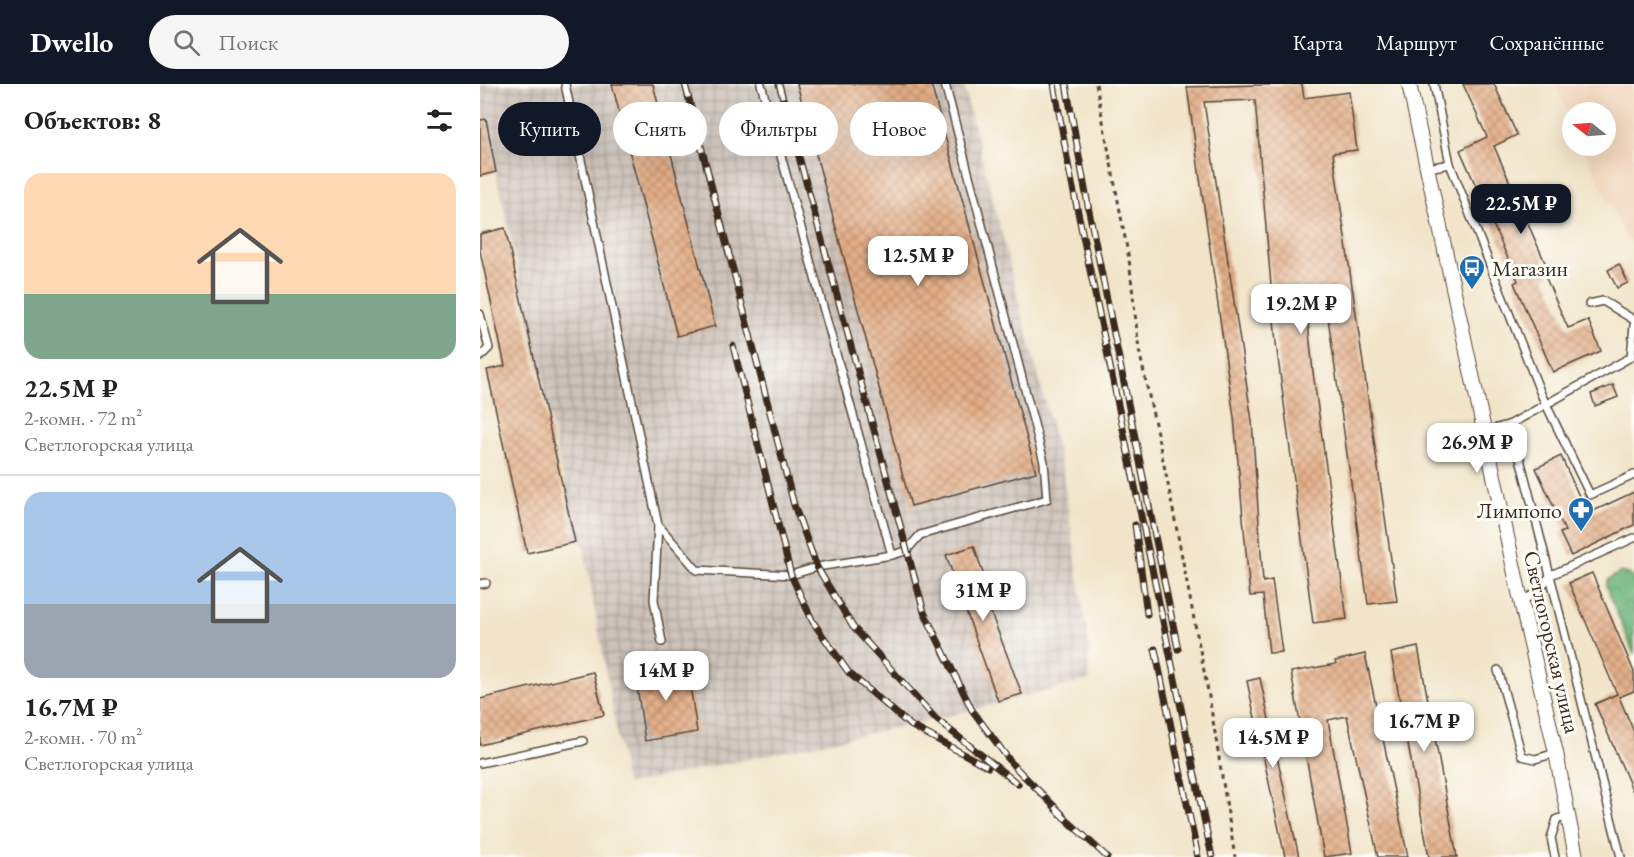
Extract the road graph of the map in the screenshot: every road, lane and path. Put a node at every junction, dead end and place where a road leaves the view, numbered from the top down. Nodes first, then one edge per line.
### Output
1 (565, 84) edge
2 (761, 84) edge
3 (945, 84) edge
4 (1096, 84) edge
5 (1409, 84) edge
6 (1434, 84) edge
7 (1450, 164) junction
8 (1428, 168) junction
9 (1589, 303) dead end
10 (480, 314) edge
11 (1634, 320) edge
12 (1634, 325) edge
13 (480, 357) edge
14 (1546, 405) junction
15 (1511, 424) junction
16 (1484, 430) junction
17 (1634, 475) edge
18 (658, 525) junction
19 (1634, 538) edge
20 (892, 555) junction
21 (1551, 575) junction
22 (1521, 601) junction
23 (662, 642) dead end
24 (1498, 670) dead end
25 (584, 741) dead end
26 (1556, 753) junction
27 (480, 763) edge
28 (1568, 817) junction
29 (1234, 857) edge
30 (1555, 857) edge
31 (1576, 857) edge
32 (1621, 857) edge

1 - 18 lane
2 - 20 lane
3 - 20 lane
4 - 29 path
5 - 8 street, Светлогорская улица
6 - 7 lane
7 - 8 lane
7 - 14 lane
8 - 16 street, Светлогорская улица
9 - 11 lane
10 - 13 lane
12 - 14 lane
14 - 15 lane
14 - 17 lane
15 - 16 lane
15 - 21 lane
16 - 22 street, Светлогорская улица
18 - 20 lane
18 - 23 lane
19 - 21 lane
21 - 22 lane
21 - 32 lane
22 - 26 street, Светлогорская улица
24 - 26 lane
25 - 27 lane
26 - 28 street, Светлогорская улица
28 - 30 lane
28 - 31 street, Светлогорская улица

